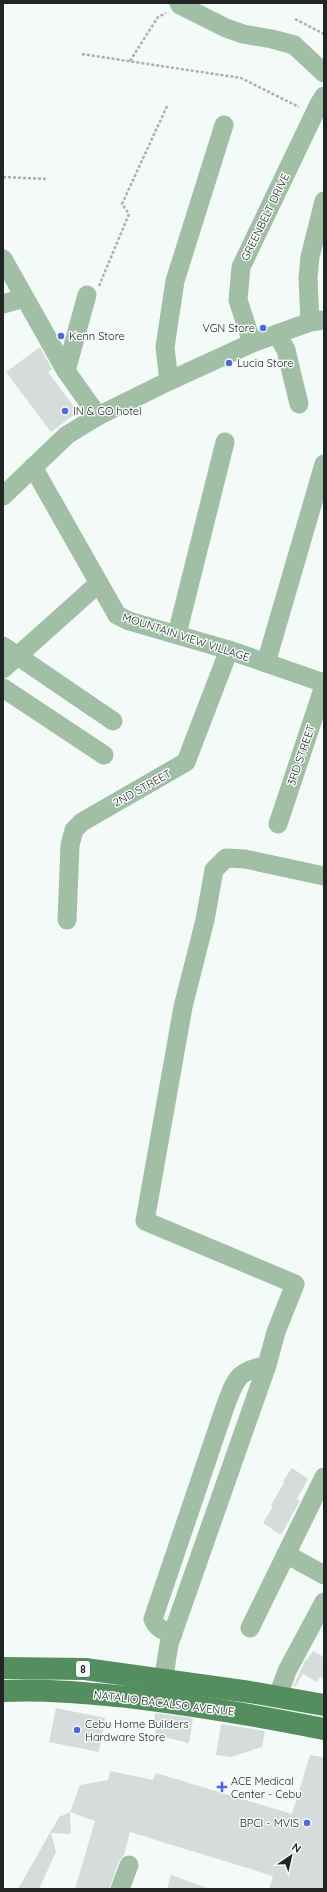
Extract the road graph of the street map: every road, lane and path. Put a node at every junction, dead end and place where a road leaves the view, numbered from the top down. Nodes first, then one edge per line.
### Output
1 (179, 4) edge
2 (295, 19) dead end
3 (324, 34) edge
4 (82, 54) dead end
5 (130, 61) junction
6 (324, 73) edge
7 (324, 96) edge
8 (168, 104) dead end
9 (314, 113) junction
10 (224, 125) dead end
11 (3, 177) edge
12 (47, 179) dead end
13 (324, 201) edge
14 (3, 259) edge
15 (87, 295) joint
16 (24, 298) junction
17 (3, 304) edge
18 (317, 321) edge
19 (277, 334) junction
20 (252, 344) junction
21 (66, 371) junction
22 (169, 381) junction
23 (299, 404) dead end
24 (98, 416) junction
25 (225, 442) dead end
26 (324, 464) edge
27 (34, 467) junction
28 (3, 496) edge
29 (100, 583) junction
30 (178, 634) junction
31 (3, 646) edge
32 (229, 650) junction
33 (19, 656) junction
34 (266, 663) junction
35 (3, 669) edge
36 (324, 683) edge
37 (324, 686) edge
38 (3, 688) edge
39 (113, 720) dead end
40 (104, 755) dead end
41 (278, 824) dead end
42 (324, 876) edge
43 (67, 920) dead end
44 (267, 1365) junction
45 (324, 1477) edge
46 (286, 1554) junction
47 (324, 1574) edge
48 (324, 1602) edge
49 (250, 1628) dead end
50 (173, 1634) junction
51 (3, 1668) edge
52 (163, 1680) junction
53 (3, 1691) edge
54 (278, 1696) junction
55 (160, 1701) junction
56 (324, 1705) edge
57 (324, 1729) edge
58 (129, 1865) dead end
59 (120, 1889) edge

1 - 5 path
1 - 6 street
2 - 3 path
4 - 5 path
5 - 9 path
7 - 9 street, GREENBELT DRIVE
8 - 15 path
9 - 20 street, GREENBELT DRIVE
10 - 22 street
11 - 12 path
13 - 18 street
14 - 16 street
15 - 21 street
16 - 17 street
16 - 21 street
18 - 19 street
19 - 20 street
19 - 23 street
20 - 22 street
21 - 24 street
22 - 24 street
24 - 27 street
25 - 30 street
26 - 34 street
27 - 28 street
27 - 29 street, MOUNTAIN VIEW VILLAGE
29 - 30 street, MOUNTAIN VIEW VILLAGE
29 - 33 street
30 - 32 street, MOUNTAIN VIEW VILLAGE
31 - 33 street
32 - 34 street, MOUNTAIN VIEW VILLAGE
32 - 43 street, 2ND STREET
33 - 35 street
33 - 39 street
34 - 36 street, MOUNTAIN VIEW VILLAGE
37 - 41 street, 3RD STREET
38 - 40 street
42 - 44 street
44 - 50 street
44 - 50 street
45 - 46 street
46 - 47 street
46 - 49 street
48 - 54 street
50 - 52 street
51 - 52 main road, NATALIO BACALSO AVENUE / 8
52 - 54 main road, NATALIO BACALSO AVENUE / 8
52 - 55 street
53 - 55 main road, NATALIO BACALSO AVENUE / 8
54 - 56 main road, NATALIO BACALSO AVENUE / 8
55 - 57 main road, NATALIO BACALSO AVENUE / 8
58 - 59 street

